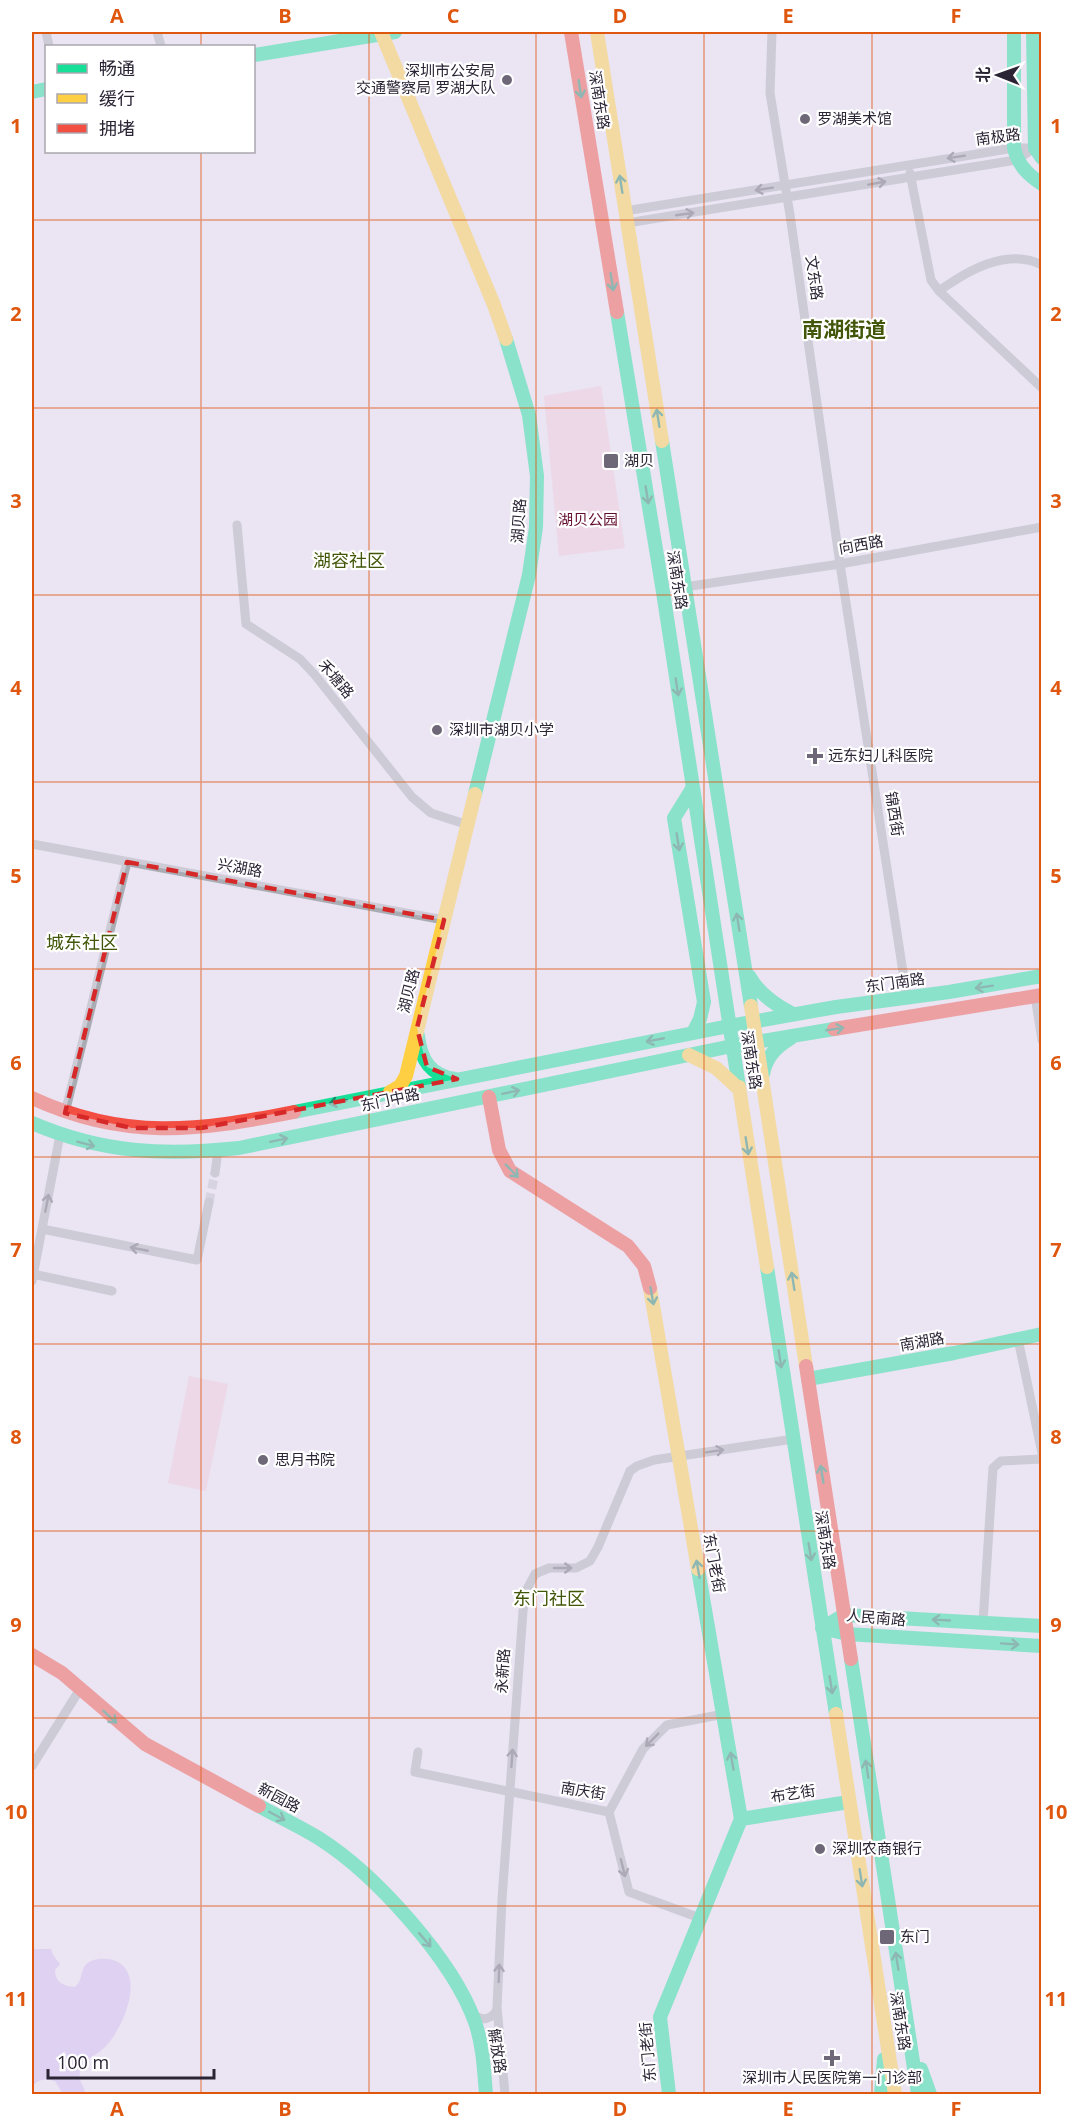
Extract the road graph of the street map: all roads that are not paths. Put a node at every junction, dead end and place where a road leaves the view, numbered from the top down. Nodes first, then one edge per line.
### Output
1 (386, 32) edge
2 (571, 32) edge
3 (597, 32) edge
4 (772, 32) edge
5 (1014, 32) edge
6 (1033, 32) edge
7 (255, 55) edge
8 (1038, 153) edge
9 (1015, 154) junction
10 (908, 165) junction
11 (911, 178) junction
12 (1041, 184) edge
13 (785, 186) junction
14 (787, 198) junction
15 (626, 217) junction
16 (1041, 265) edge
17 (939, 291) junction
18 (1041, 388) edge
19 (237, 525) dead end
20 (1041, 527) edge
21 (840, 564) junction
22 (684, 587) junction
23 (692, 789) junction
24 (468, 825) junction
25 (32, 844) edge
26 (127, 862) junction
27 (444, 920) junction
28 (744, 962) junction
29 (1041, 976) edge
30 (1038, 995) edge
31 (907, 998) junction
32 (793, 1014) junction
33 (753, 1021) junction
34 (729, 1026) junction
35 (417, 1028) junction
36 (693, 1032) junction
37 (797, 1035) junction
38 (1041, 1040) edge
39 (756, 1042) junction
40 (732, 1046) junction
41 (688, 1055) junction
42 (457, 1079) junction
43 (763, 1083) junction
44 (738, 1088) junction
45 (390, 1092) junction
46 (489, 1097) junction
47 (32, 1098) edge
48 (65, 1113) junction
49 (32, 1123) edge
50 (60, 1136) junction
51 (218, 1151) junction
52 (215, 1173) tunnel mouth
53 (209, 1202) tunnel mouth
54 (42, 1229) junction
55 (32, 1277) edge
56 (112, 1291) dead end
57 (1041, 1334) edge
58 (1018, 1339) junction
59 (808, 1379) junction
60 (792, 1439) junction
61 (1041, 1453) edge
62 (678, 1456) junction
63 (1041, 1459) edge
64 (844, 1615) junction
65 (983, 1622) junction
66 (1041, 1626) edge
67 (822, 1628) junction
68 (847, 1634) junction
69 (1041, 1646) edge
70 (32, 1655) edge
71 (80, 1689) junction
72 (724, 1714) junction
73 (418, 1752) dead end
74 (32, 1766) edge
75 (510, 1793) junction
76 (849, 1802) junction
77 (609, 1812) junction
78 (741, 1819) junction
79 (700, 1918) junction
80 (497, 2009) junction
81 (472, 2013) junction
82 (886, 2035) junction
83 (486, 2094) edge
84 (505, 2094) edge
85 (669, 2094) edge
86 (881, 2094) edge
87 (895, 2094) edge
88 (927, 2094) edge

1 - 7 main road
1 - 24 main road, 湖贝路
2 -> 23 main road, 深南东路
15 -> 3 main road, 深南东路
4 - 13 street, 文东路
5 - 9 main road
6 - 8 main road
8 - 9 street, 南极路
9 -> 10 street, 南极路
9 - 11 street, 南极路
9 - 12 main road
10 - 11 street
10 - 13 street, 南极路
14 -> 11 street, 南极路
11 - 17 street
13 - 14 street, 文东路
13 -> 15 street, 南极路
15 -> 14 street, 南极路
14 - 21 street, 文东路
22 -> 15 main road, 深南东路
16 - 17 street
17 - 18 street
19 - 24 street, 禾塘路
20 - 21 street, 向西路
21 - 22 street, 向西路
21 - 31 street, 锦西街
28 -> 22 main road, 深南东路
23 - 34 main road, 深南东路
23 -> 36 main road
24 - 27 main road, 湖贝路
25 - 26 street, 兴湖路
26 - 27 street, 兴湖路
26 - 48 street
27 - 35 main road, 湖贝路
28 - 32 main road
28 - 33 main road, 深南东路
29 -> 31 main road, 东门南路
37 -> 30 main road
30 - 38 street
31 - 32 main road, 东门南路
32 - 33 main road, 东门南路
33 - 34 main road, 东门中路
33 - 39 main road, 深南东路
34 - 36 main road, 东门中路
34 - 40 main road, 深南东路
35 - 42 main road, 湖贝路
35 - 45 main road, 湖贝路
36 -> 42 main road, 东门中路
37 - 39 main road
37 - 43 main road
39 - 40 main road, 东门中路
39 - 43 main road, 深南东路
40 - 41 main road, 东门中路
40 - 44 main road, 深南东路
41 - 44 main road
46 -> 41 main road, 东门中路
42 - 45 main road, 东门中路
59 -> 43 main road, 深南东路
44 -> 60 main road, 深南东路
45 -> 48 main road, 东门中路
51 -> 46 main road, 东门中路
46 -> 62 main road, 东门老街
47 - 48 main road, 东门中路
49 - 50 main road, 东门中路
50 -> 51 main road, 东门中路
54 -> 50 street
51 - 52 street
53 -> 54 street
54 - 55 street
55 - 56 street
57 - 58 main road, 南湖路
58 - 59 main road, 南湖路
58 - 61 street
64 -> 59 main road, 深南东路
62 -> 60 street, 永新路
60 -> 67 main road, 深南东路
72 -> 62 main road, 东门老街
75 -> 62 street, 永新路
63 - 65 street
65 -> 64 main road, 人民南路
64 - 67 main road, 人民南路
64 - 68 main road, 深南东路
65 - 66 main road, 人民南路
67 - 68 main road, 人民南路
67 -> 76 main road, 深南东路
68 -> 69 main road, 人民南路
88 -> 68 main road, 深南东路
70 - 71 main road, 新园路
71 - 74 street
71 -> 81 main road, 新园路
72 -> 77 street, 南庆街
78 -> 72 main road, 东门老街
73 - 75 street, 南庆街
75 - 77 street, 南庆街
80 -> 75 street, 永新路
76 - 78 main road, 布艺街
76 -> 82 main road, 深南东路
77 -> 79 street
78 - 79 main road, 东门老街
79 - 85 main road, 东门老街
80 - 81 street
80 - 84 street, 永新路
81 - 83 main road, 解放路
82 - 86 main road
82 - 87 main road, 深南东路

